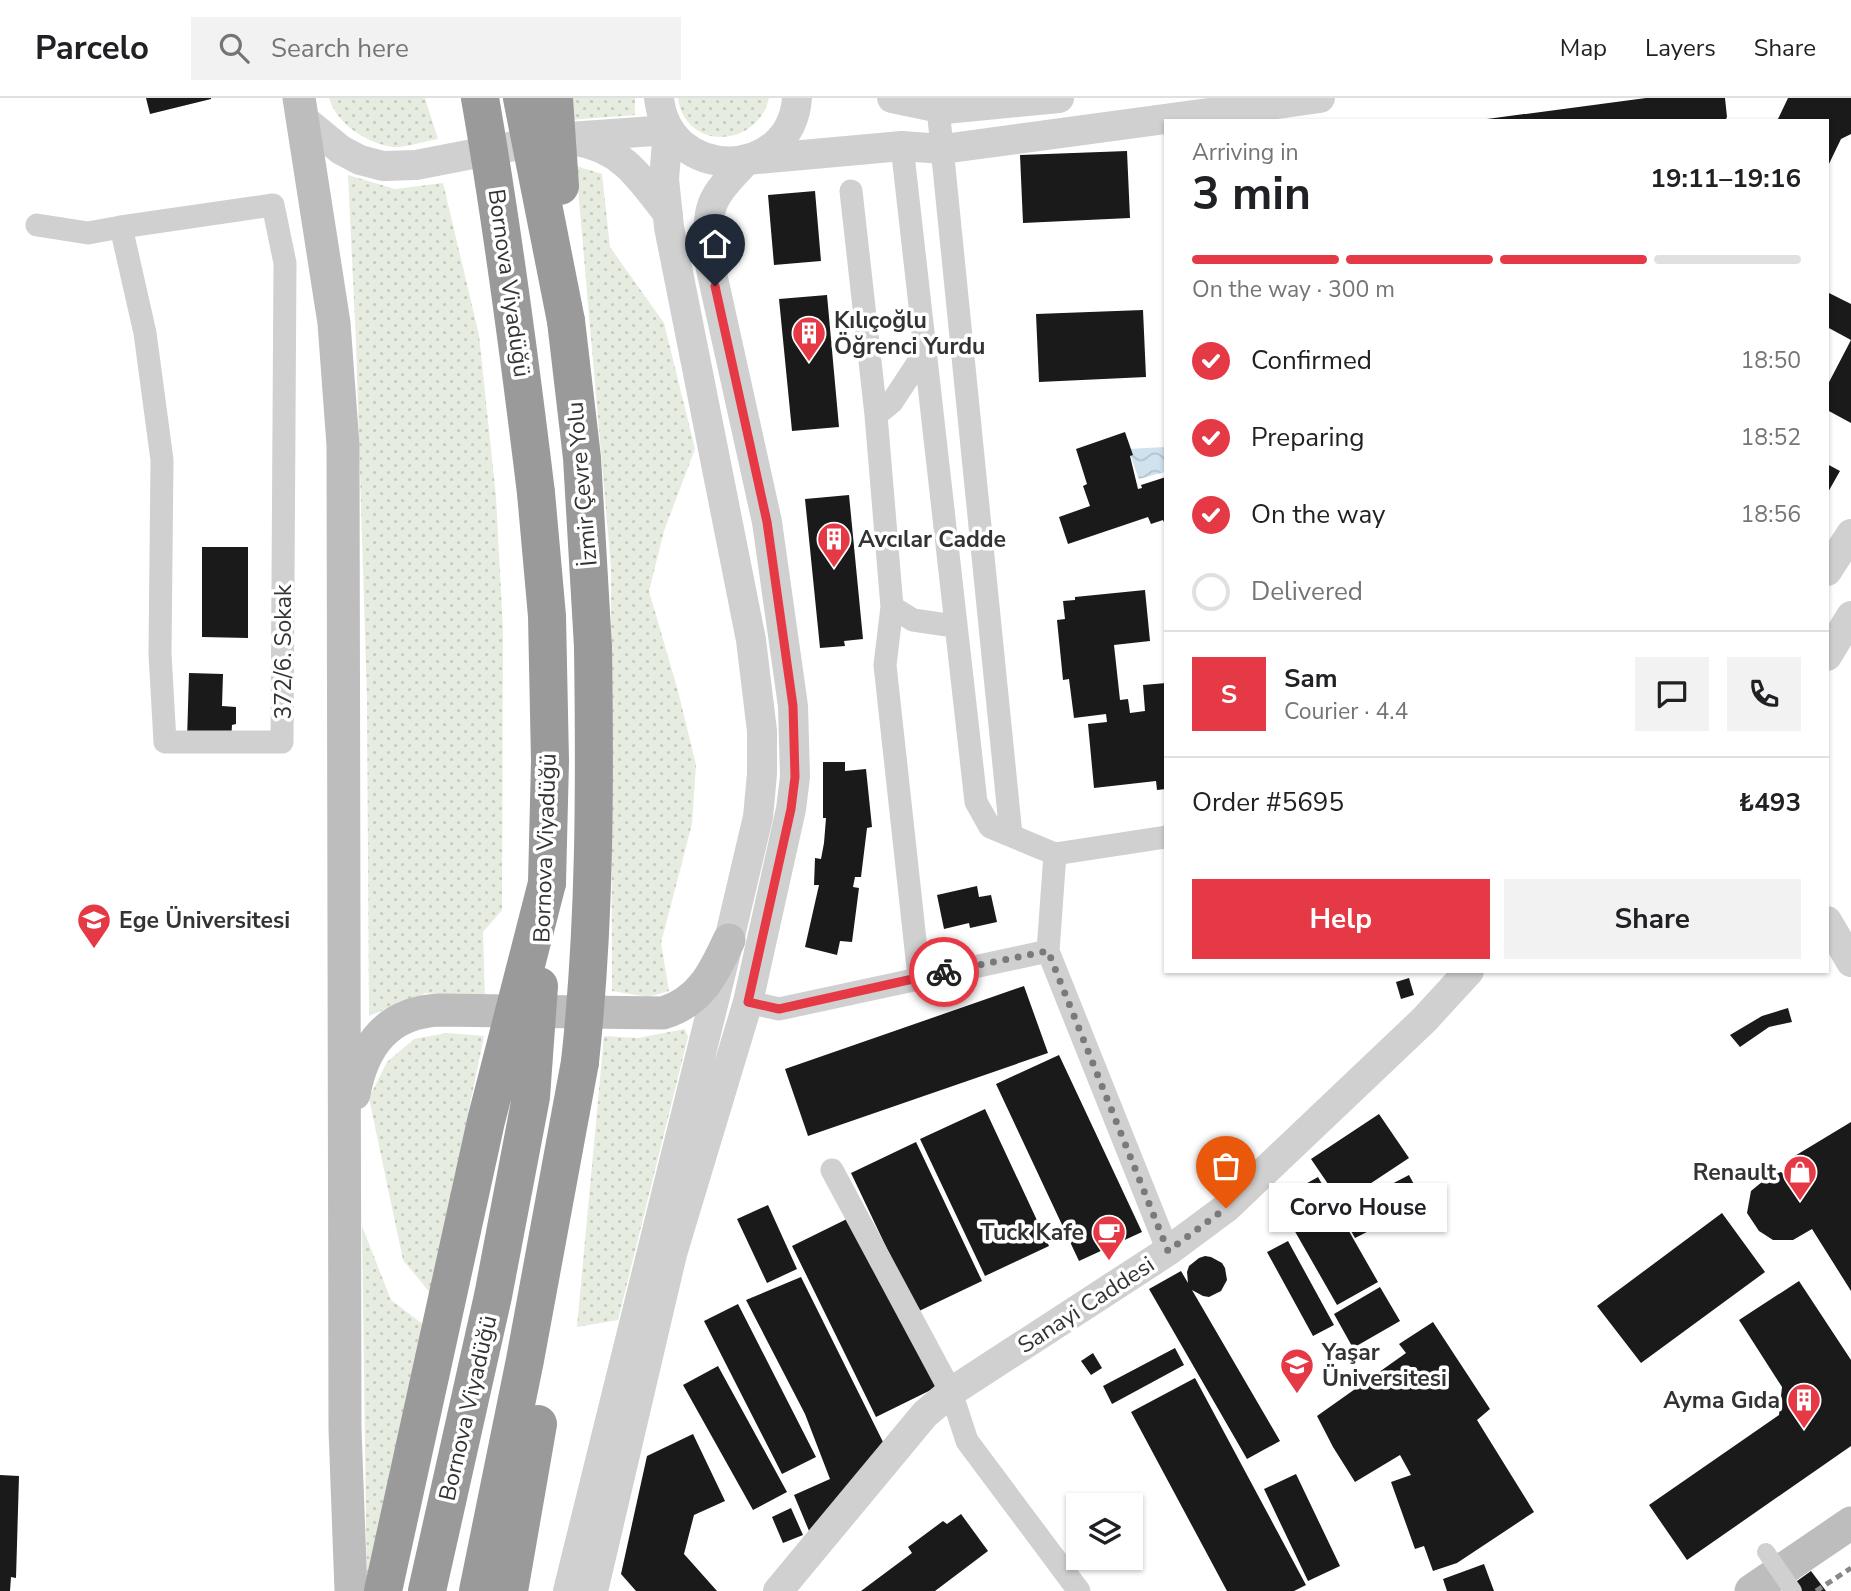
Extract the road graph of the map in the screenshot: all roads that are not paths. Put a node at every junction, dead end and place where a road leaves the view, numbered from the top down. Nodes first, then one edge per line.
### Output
1 (453, 98) edge
2 (480, 98) edge
3 (522, 98) edge
4 (554, 98) edge
5 (659, 98) edge
6 (797, 98) edge
7 (891, 98) edge
8 (1059, 98) edge
9 (1320, 98) edge
10 (1277, 107) edge
11 (300, 108) edge
12 (938, 108) junction
13 (1182, 119) edge
14 (1164, 121) edge
15 (668, 130) junction
16 (555, 138) junction
17 (902, 146) junction
18 (943, 149) junction
19 (747, 160) junction
20 (850, 191) dead end
21 (668, 215) junction
22 (37, 225) dead end
23 (121, 227) junction
24 (566, 321) junction
25 (515, 322) junction
26 (925, 352) junction
27 (876, 415) junction
28 (1851, 534) edge
29 (1829, 568) edge
30 (892, 607) junction
31 (1851, 616) edge
32 (954, 625) junction
33 (593, 647) joint
34 (1829, 653) edge
35 (1012, 835) junction
36 (1164, 837) edge
37 (1055, 854) junction
38 (547, 883) junction
39 (1829, 924) edge
40 (729, 940) junction
41 (1048, 951) junction
42 (1851, 962) edge
43 (1467, 973) edge
44 (919, 977) junction
45 (748, 1002) junction
46 (580, 1062) junction
47 (345, 1147) junction
48 (832, 1170) dead end
49 (1168, 1251) junction
50 (951, 1392) junction
51 (1851, 1523) edge
52 (1766, 1552) dead end
53 (351, 1591) edge
54 (383, 1591) edge
55 (427, 1591) edge
56 (478, 1591) edge
57 (509, 1591) edge
58 (568, 1591) edge
59 (593, 1591) edge
60 (778, 1591) edge
61 (1079, 1591) edge
62 (1751, 1591) edge
63 (1793, 1591) edge

1 - 25 highway, bridge
2 - 25 highway, Bornova Viyadüğü, bridge
3 - 24 highway, Bornova Viyadüğü, bridge
4 - 24 highway, bridge
5 - 15 street
6 - 19 street
7 - 12 street
8 - 12 street
9 - 10 street
10 - 13 street
11 - 16 street
11 - 47 main road
12 - 18 street
14 - 18 street
15 - 16 street
15 - 19 street
15 - 21 street
16 - 21 street
17 - 18 street
17 - 19 street
17 - 26 street
18 - 35 street
19 - 45 street
20 - 27 street
21 - 40 street
22 - 23 street, 372/6. Sokak
23 - 23 street, 372/6. Sokak
24 - 33 highway, İzmir Çevre Yolu
25 - 38 highway, Bornova Viyadüğü, bridge
26 - 27 street
26 - 32 street
27 - 30 street
28 - 29 street
30 - 32 street
30 - 44 street
31 - 34 street
32 - 35 street
33 - 46 highway, Bornova Viyadüğü, bridge
35 - 37 street
36 - 37 street
37 - 41 street
38 - 54 highway, bridge
38 - 55 highway, Bornova Viyadüğü, bridge
39 - 42 street
40 - 47 main road
40 - 58 street
41 - 44 street
41 - 49 street
43 - 49 street, Sanayi Caddesi
44 - 45 street
45 - 59 street
46 - 56 highway, Bornova Viyadüğü
46 - 57 highway
47 - 53 main road
48 - 50 street
49 - 50 street, Sanayi Caddesi
50 - 60 street, Sanayi Caddesi
50 - 61 street
51 - 62 main road
52 - 63 street, bridge

